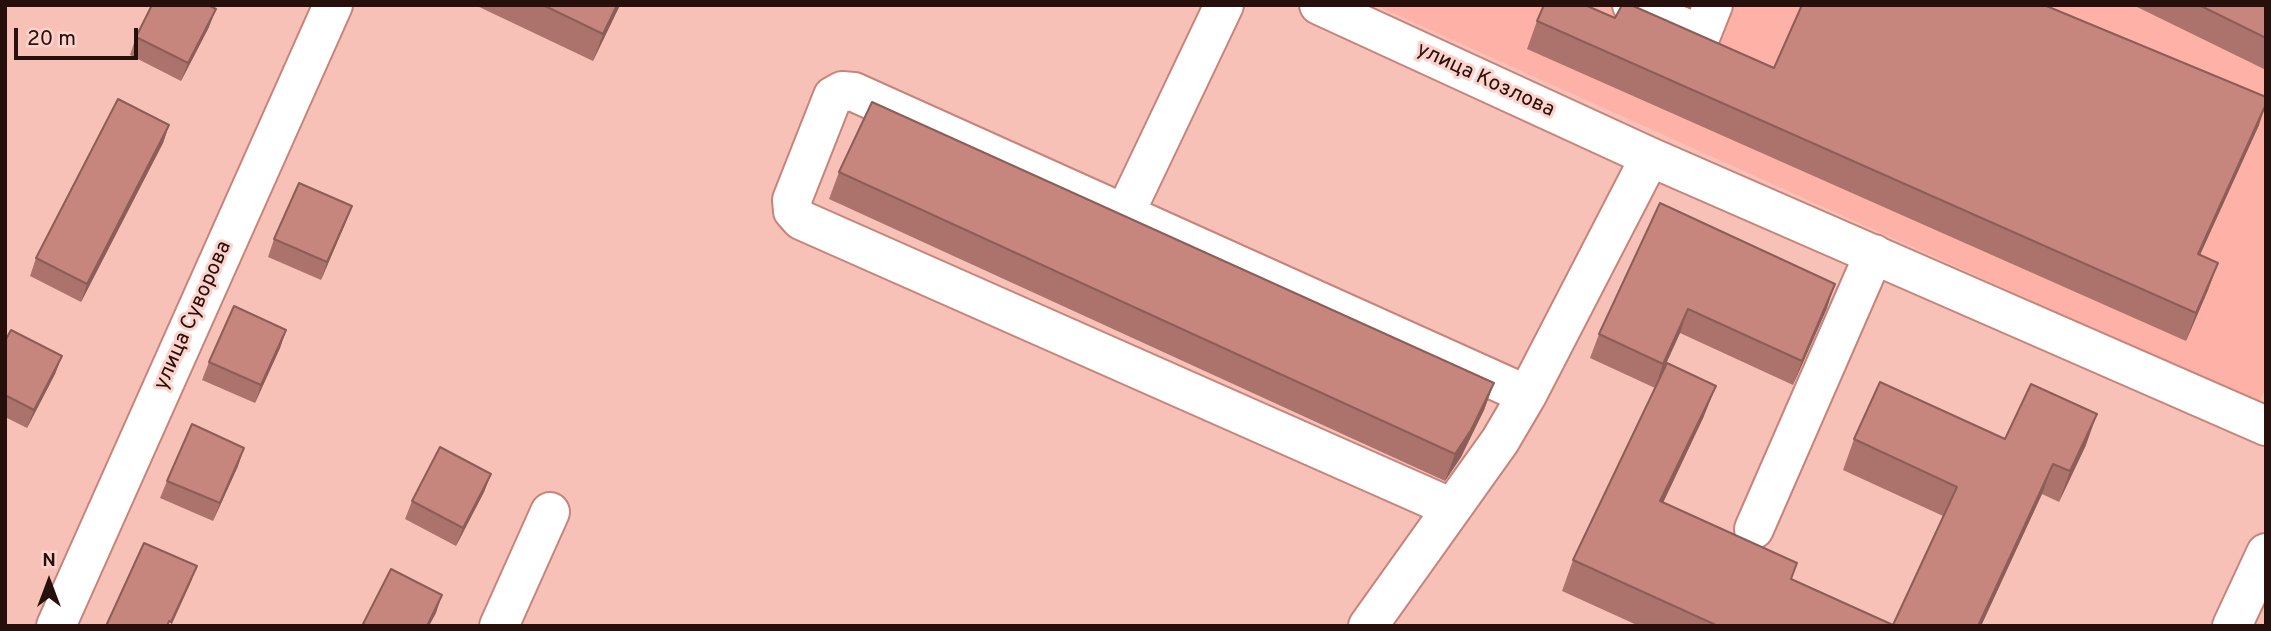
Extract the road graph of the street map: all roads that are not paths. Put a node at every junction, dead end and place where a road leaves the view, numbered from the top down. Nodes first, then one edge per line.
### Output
1 (333, 5) edge
2 (1224, 5) edge
3 (1319, 5) edge
4 (1632, 5) edge
5 (1713, 5) edge
6 (1650, 157) junction
7 (1125, 213) junction
8 (1874, 254) junction
9 (1527, 395) junction
10 (2266, 426) edge
11 (1452, 508) junction
12 (550, 512) dead end
13 (1754, 529) dead end
14 (2266, 553) edge
15 (56, 626) edge
16 (499, 626) edge
17 (1368, 626) edge
18 (2232, 626) edge

1 - 15 street, улица Суворова
2 - 7 street
3 - 6 street, улица Козлова
4 - 5 street
6 - 8 street, улица Козлова
6 - 9 street
7 - 9 street
7 - 11 street
8 - 10 street, улица Козлова
8 - 13 street
9 - 11 street
11 - 17 street
12 - 16 street
14 - 18 street

